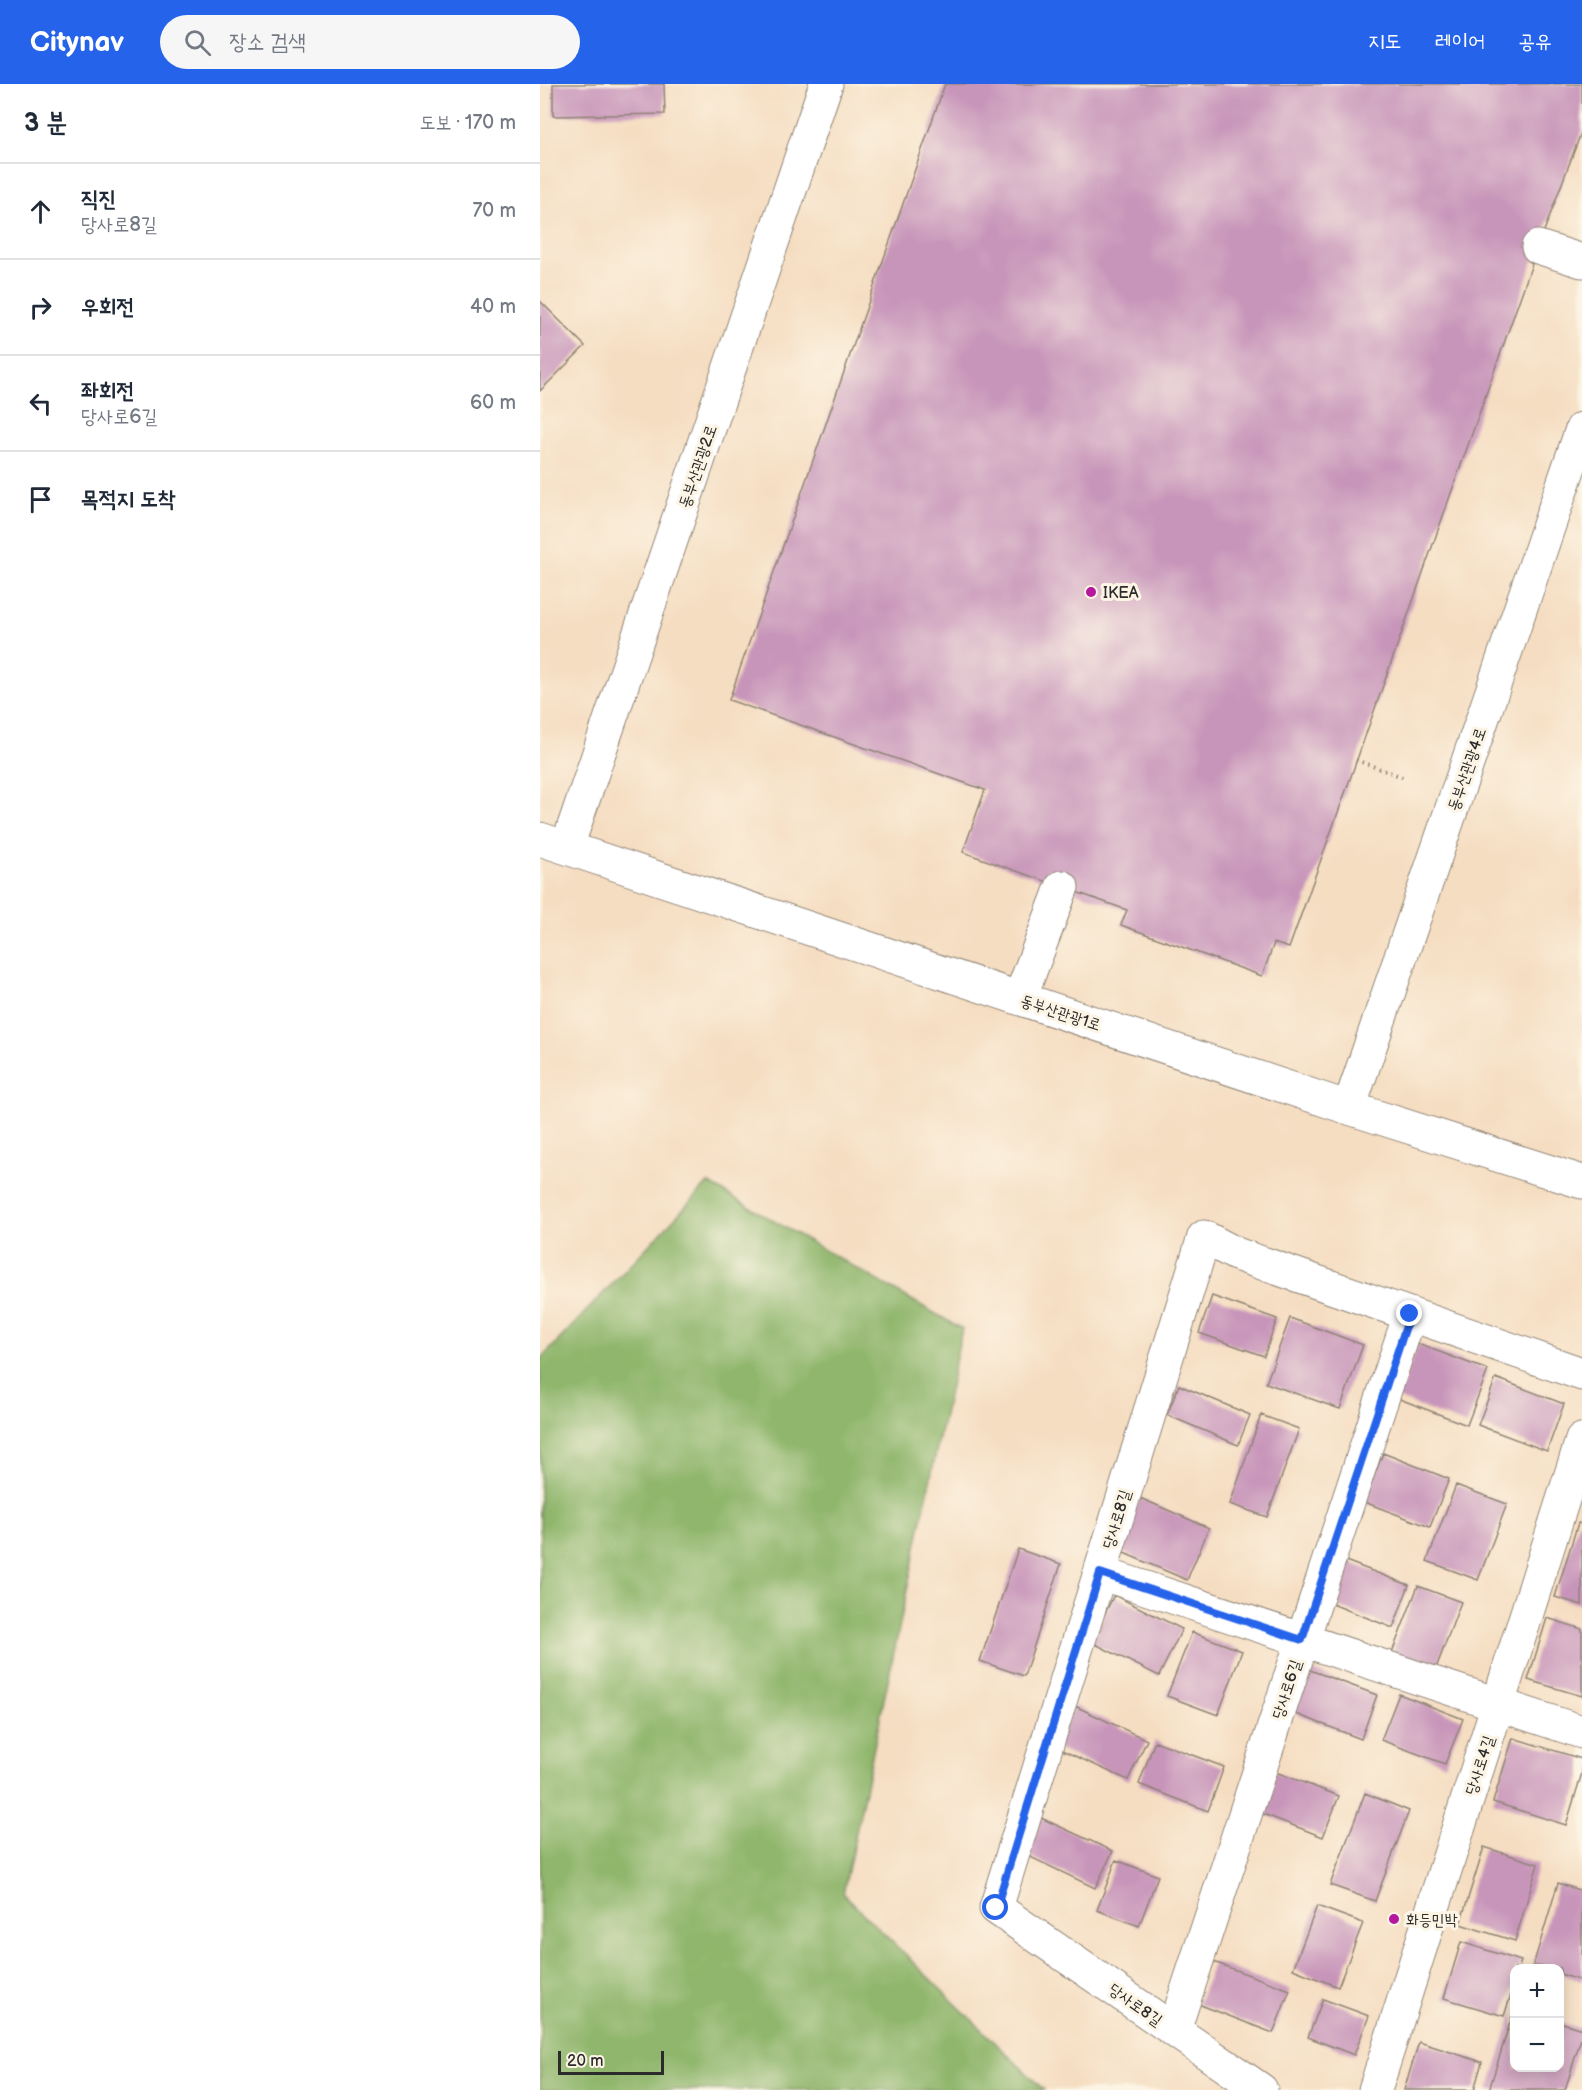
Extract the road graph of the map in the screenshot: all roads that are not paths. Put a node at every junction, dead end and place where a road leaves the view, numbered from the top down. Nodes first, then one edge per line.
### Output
1 (826, 84) edge
2 (1538, 247) dead end
3 (1582, 261) edge
4 (1582, 429) edge
5 (554, 843) edge
6 (1062, 888) dead end
7 (1020, 998) junction
8 (1349, 1108) junction
9 (1582, 1182) edge
10 (1410, 1314) junction
11 (1582, 1374) edge
12 (1582, 1440) edge
13 (1100, 1573) junction
14 (1302, 1640) junction
15 (1498, 1704) junction
16 (1582, 1732) edge
17 (1174, 2030) junction
18 (1261, 2090) edge
19 (1375, 2090) edge

1 - 5 street, 동부산관광2로
2 - 3 street
4 - 8 street, 동부산관광4로
5 - 7 street, 동부산관광1로
6 - 7 street
7 - 8 street, 동부산관광1로
8 - 9 street, 동부산관광1로
10 - 11 street
10 - 13 street, 당사로8길
10 - 14 street, 당사로6길
12 - 15 street, 당사로4길
13 - 14 street
13 - 17 street, 당사로8길
14 - 15 street
14 - 17 street, 당사로6길
15 - 16 street
15 - 19 street, 당사로4길
17 - 18 street, 당사로8길

